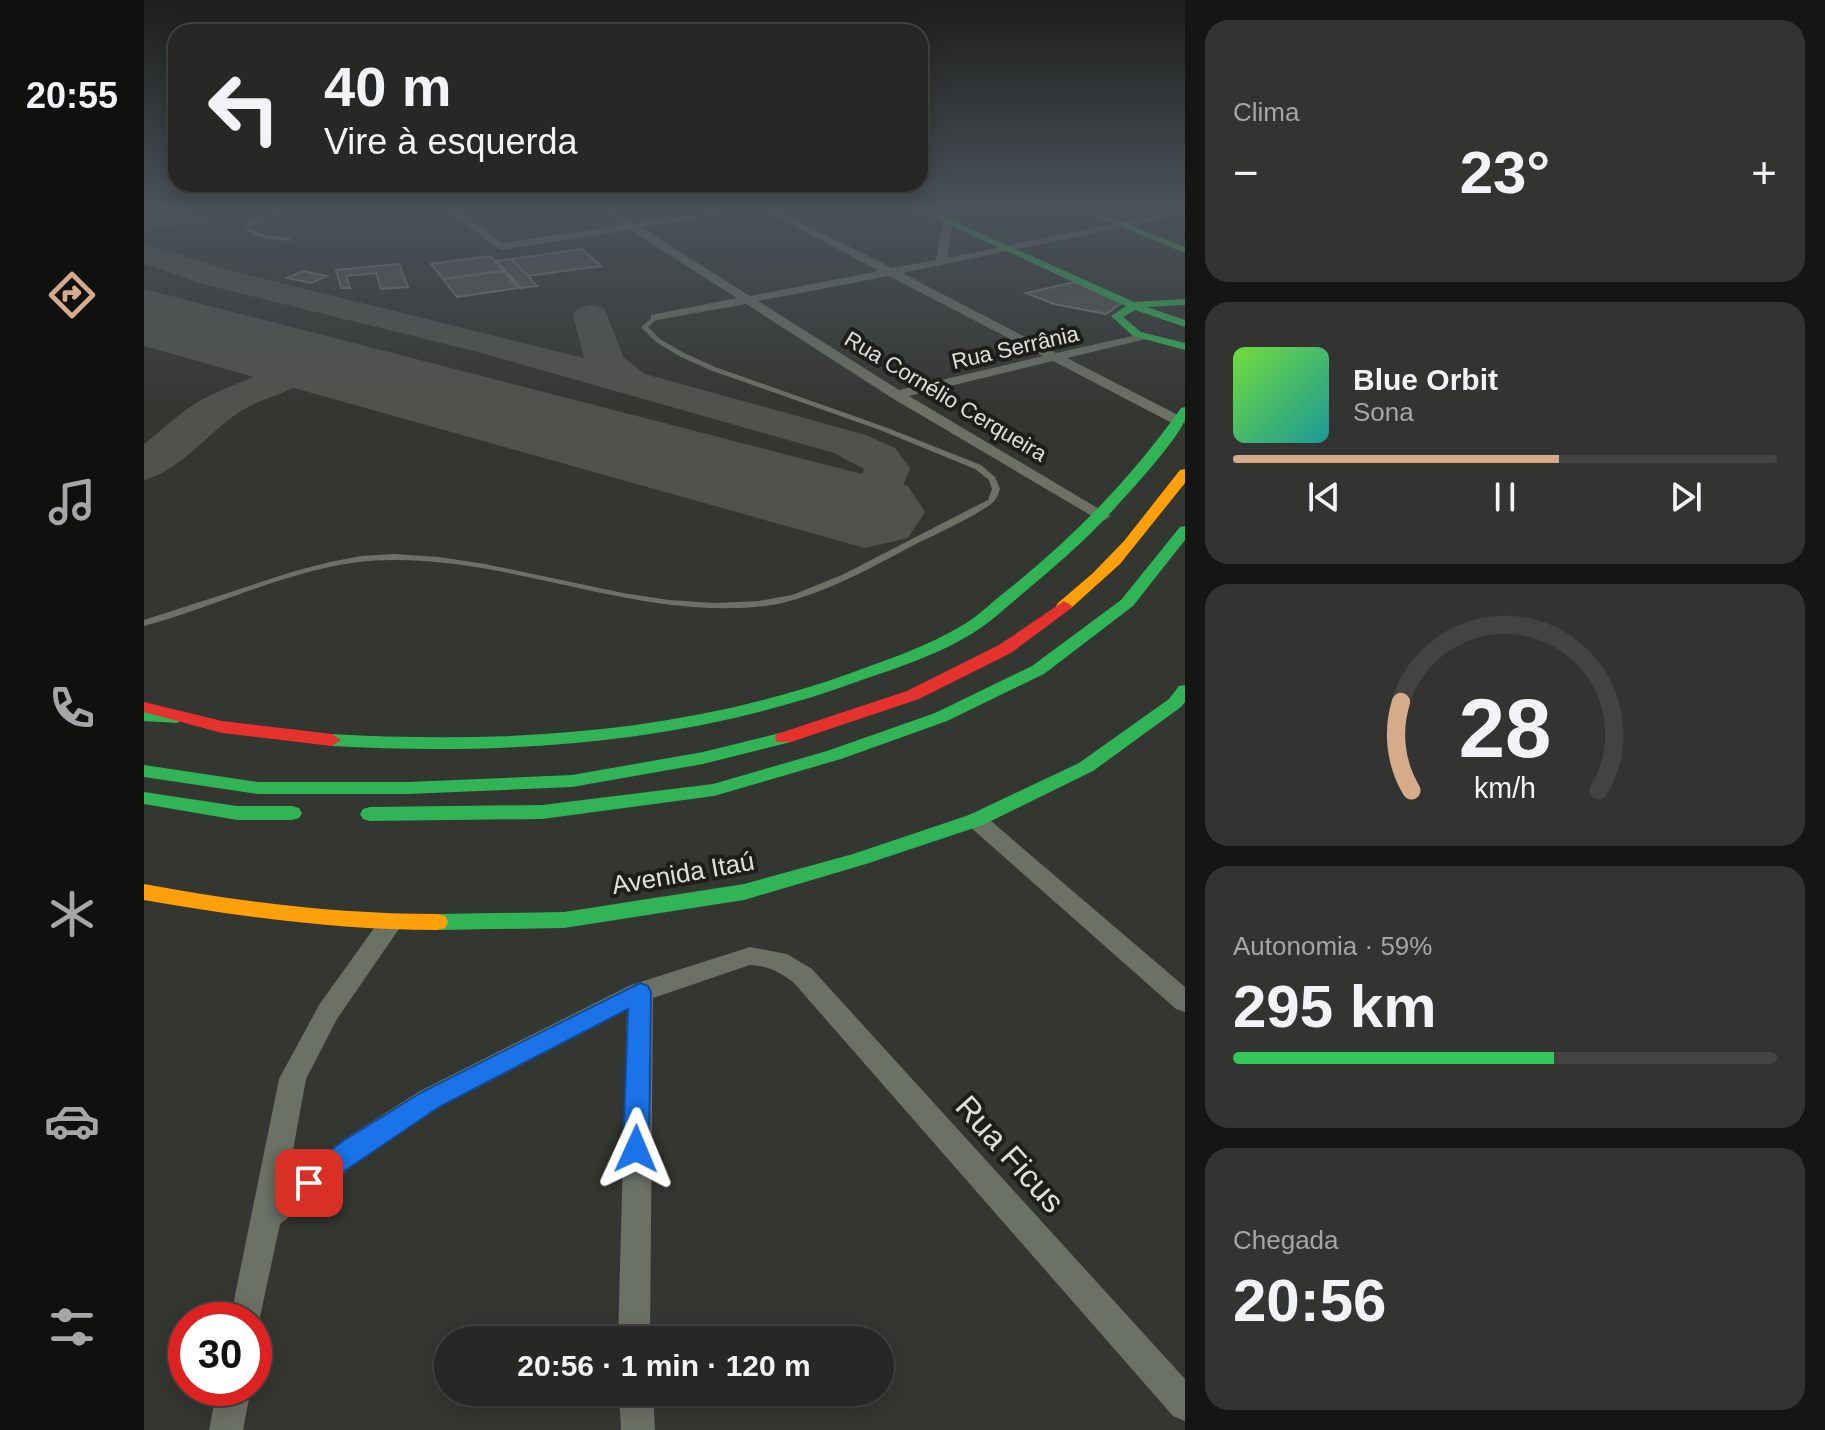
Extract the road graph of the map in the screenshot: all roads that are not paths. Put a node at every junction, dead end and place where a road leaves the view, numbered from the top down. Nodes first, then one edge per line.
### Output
1 (709, 276) edge
2 (873, 276) edge
3 (893, 276) edge
4 (1079, 276) edge
5 (746, 299) junction
6 (1185, 302) edge
7 (1142, 304) junction
8 (1185, 315) edge
9 (655, 318) joint
10 (1185, 324) edge
11 (1142, 336) junction
12 (1185, 347) edge
13 (1055, 359) junction
14 (897, 395) junction
15 (1182, 416) edge
16 (1185, 473) edge
17 (1103, 516) junction
18 (1185, 530) edge
19 (144, 623) edge
20 (1185, 690) edge
21 (144, 707) edge
22 (144, 715) edge
23 (177, 717) junction
24 (144, 771) edge
25 (144, 798) edge
26 (312, 813) dead end
27 (357, 814) dead end
28 (976, 820) junction
29 (144, 892) edge
30 (391, 923) junction
31 (640, 992) junction
32 (1185, 1002) edge
33 (265, 1218) junction
34 (249, 1302) edge
35 (634, 1326) edge
36 (1185, 1404) edge
37 (231, 1406) edge
38 (637, 1406) edge
39 (226, 1430) edge
40 (638, 1430) edge

1 - 5 street, Rua Cornélio Cerqueira
2 - 5 street
3 - 13 street
4 - 7 main road
5 - 9 street
5 - 14 street, Rua Cornélio Cerqueira
6 - 7 main road
7 - 8 main road
7 - 10 main road
7 - 11 main road
9 - 19 lane
11 - 12 main road
11 - 13 street, Rua Serrânia
13 - 14 street, Rua Serrânia
13 - 15 street
14 - 17 street, Rua Cornélio Cerqueira
15 - 17 main road
16 - 24 main road
17 - 23 main road
18 - 27 main road
20 - 28 main road, Avenida Itaú
21 - 23 main road
22 - 23 main road
25 - 26 main road
28 - 30 main road, Avenida Itaú
28 - 32 street
29 - 30 main road, Avenida Itaú
30 - 33 street
31 - 33 street
31 - 35 street
31 - 36 street, Rua Ficus
33 - 34 street
37 - 39 street
38 - 40 street

